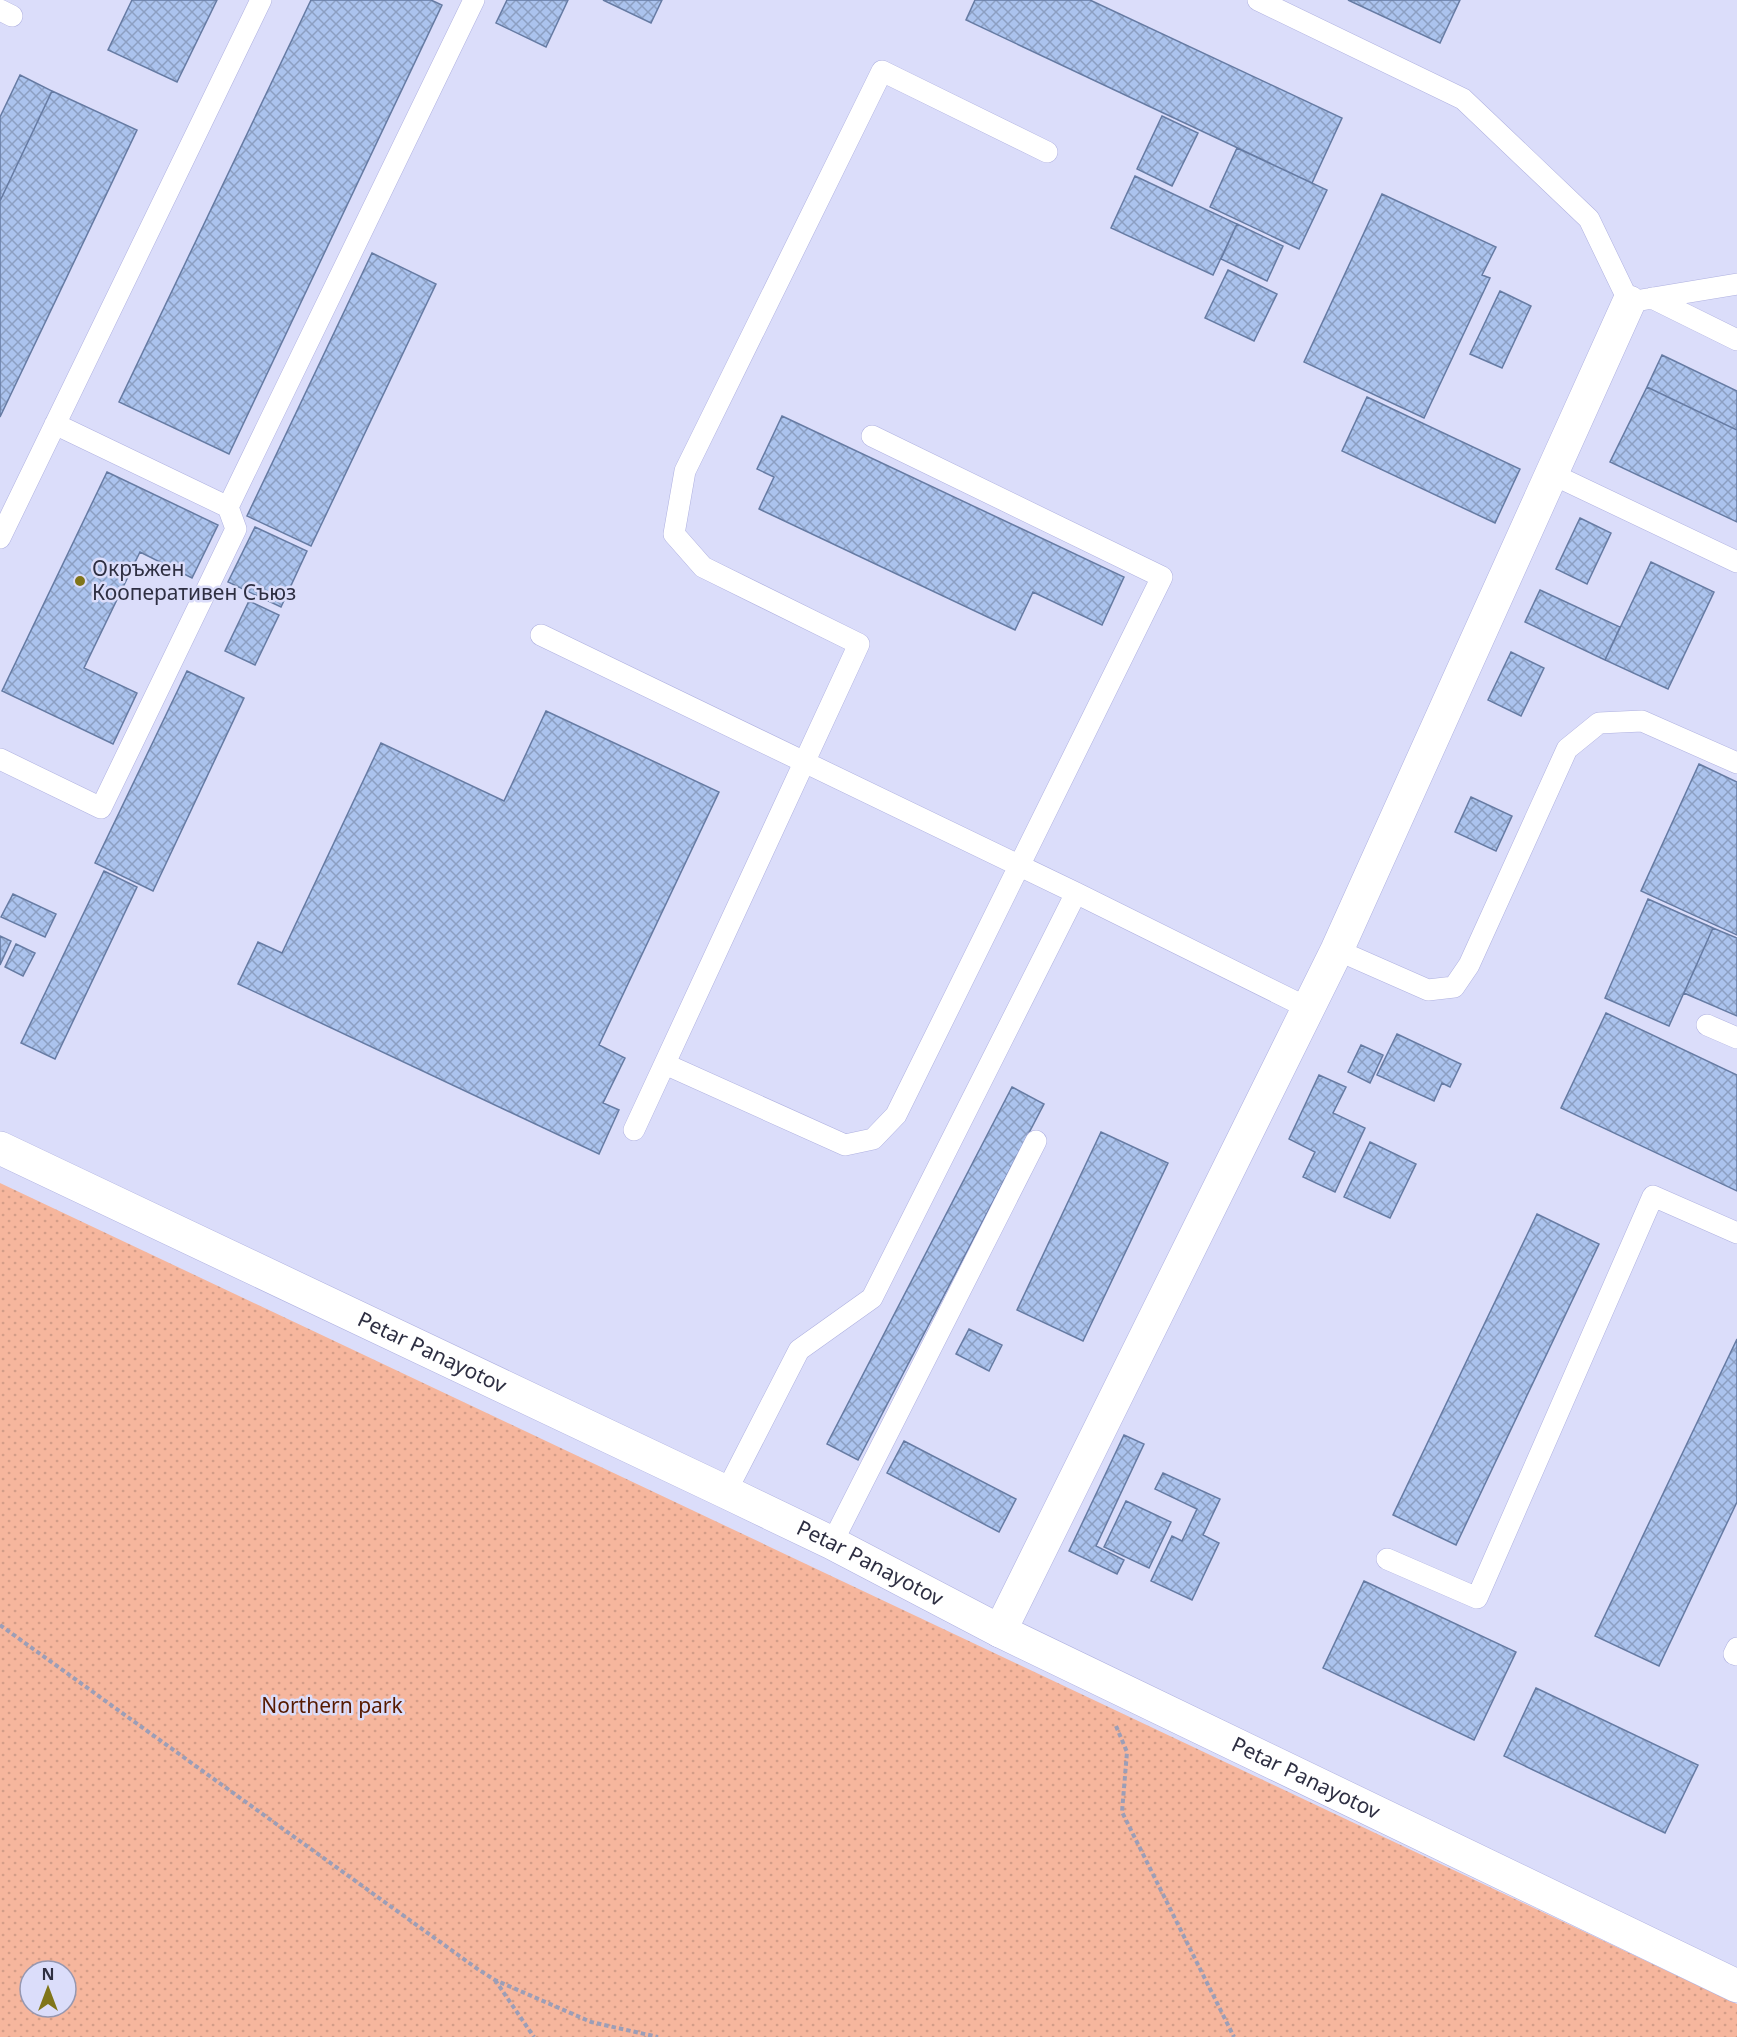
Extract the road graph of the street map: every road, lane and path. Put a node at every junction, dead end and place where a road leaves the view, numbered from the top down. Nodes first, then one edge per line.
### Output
1 (261, 0) edge
2 (474, 0) edge
3 (1257, 0) edge
4 (1047, 152) dead end
5 (1737, 284) edge
6 (1640, 300) junction
7 (1737, 340) edge
8 (55, 424) junction
9 (872, 436) dead end
10 (1552, 474) junction
11 (228, 507) junction
12 (0, 538) edge
13 (1737, 562) edge
14 (541, 635) dead end
15 (0, 759) edge
16 (806, 761) junction
17 (1737, 762) edge
18 (1020, 866) junction
19 (1076, 893) junction
20 (1337, 950) junction
21 (1308, 1008) junction
22 (1707, 1025) dead end
23 (1737, 1038) edge
24 (665, 1064) junction
25 (634, 1130) dead end
26 (1036, 1141) dead end
27 (0, 1148) edge
28 (1737, 1233) edge
29 (726, 1492) junction
30 (832, 1543) junction
31 (1387, 1559) dead end
32 (0, 1625) edge
33 (1000, 1631) junction
34 (1737, 1648) edge
35 (1737, 1655) edge
36 (1095, 1676) junction
37 (495, 1980) junction
38 (1737, 1986) edge
39 (534, 2037) edge
40 (658, 2037) edge
41 (1234, 2037) edge

1 - 8 lane
2 - 11 lane
3 - 6 lane
4 - 16 lane
5 - 6 lane
6 - 7 lane
6 - 10 street
8 - 11 lane
8 - 12 lane
9 - 18 lane
10 - 13 lane
10 - 20 street
11 - 15 lane
14 - 16 lane
16 - 18 lane
16 - 24 lane
17 - 20 lane
18 - 19 lane
18 - 24 lane
19 - 21 lane
19 - 29 lane
20 - 21 street
21 - 33 street
22 - 23 lane
24 - 25 lane
26 - 30 lane
27 - 29 street, Petar Panayotov
28 - 31 lane
29 - 30 street, Petar Panayotov
30 - 33 street, Petar Panayotov
32 - 37 path
33 - 36 street, Petar Panayotov
34 - 35 lane
36 - 38 street, Petar Panayotov
36 - 41 path
37 - 39 path
37 - 40 path

